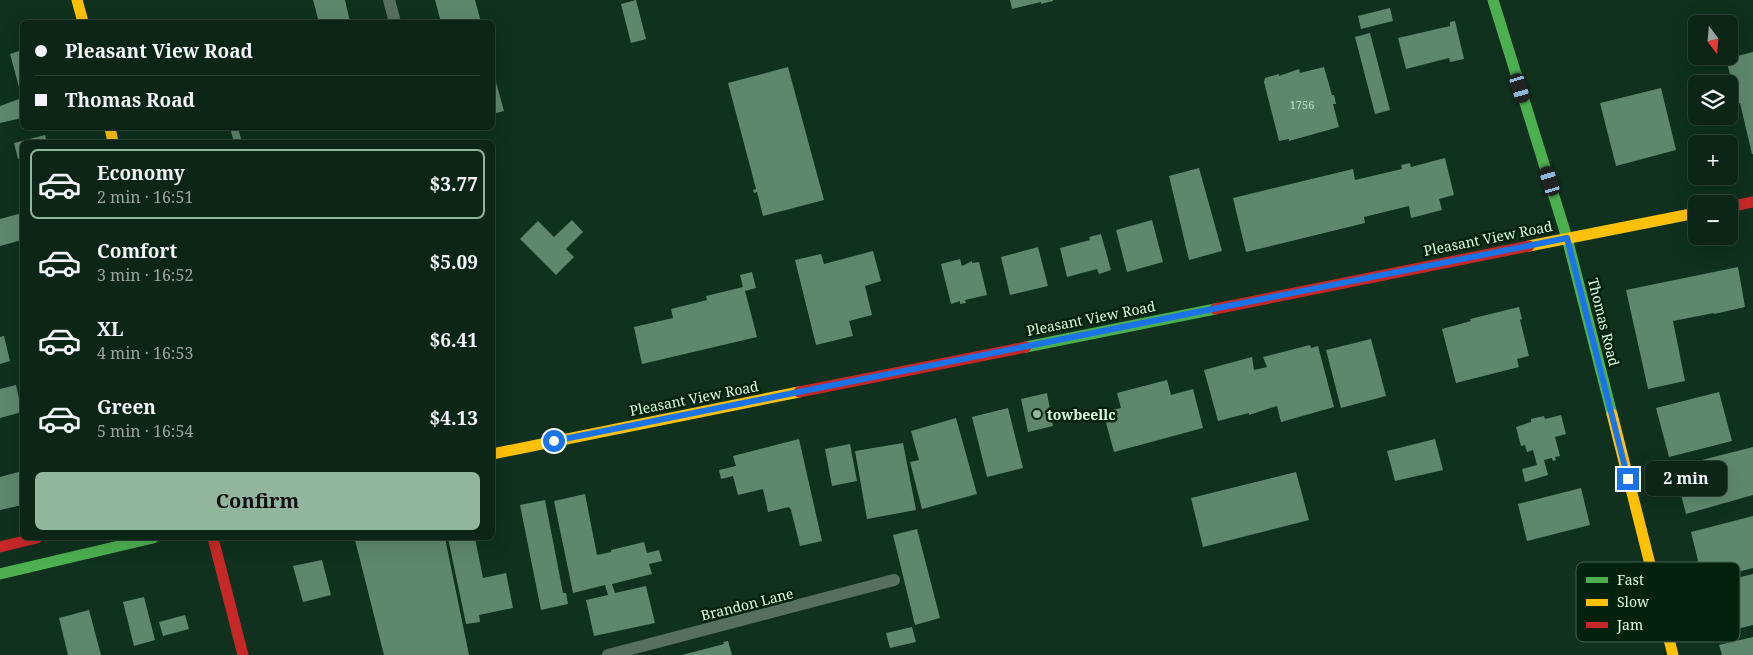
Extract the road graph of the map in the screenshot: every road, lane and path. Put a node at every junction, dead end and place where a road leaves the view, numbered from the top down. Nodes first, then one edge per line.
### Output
1 (78, 0) edge
2 (389, 0) edge
3 (1493, 0) edge
4 (83, 20) edge
5 (394, 20) edge
6 (1753, 202) edge
7 (1738, 205) edge
8 (1688, 215) edge
9 (1567, 238) junction
10 (495, 453) edge
11 (30, 540) edge
12 (144, 540) edge
13 (214, 540) edge
14 (0, 547) edge
15 (1649, 562) edge
16 (0, 574) edge
17 (894, 580) dead end
18 (1670, 642) edge
19 (243, 655) edge
20 (608, 655) edge
21 (1673, 655) edge

1 - 4 main road
2 - 5 street
3 - 9 main road, Thomas Road
6 - 7 main road
8 - 9 main road, Pleasant View Road
9 - 10 main road, Pleasant View Road
9 - 15 main road, Thomas Road
11 - 14 main road
12 - 16 main road
13 - 19 main road
17 - 20 street, Brandon Lane
18 - 21 main road, Thomas Road

